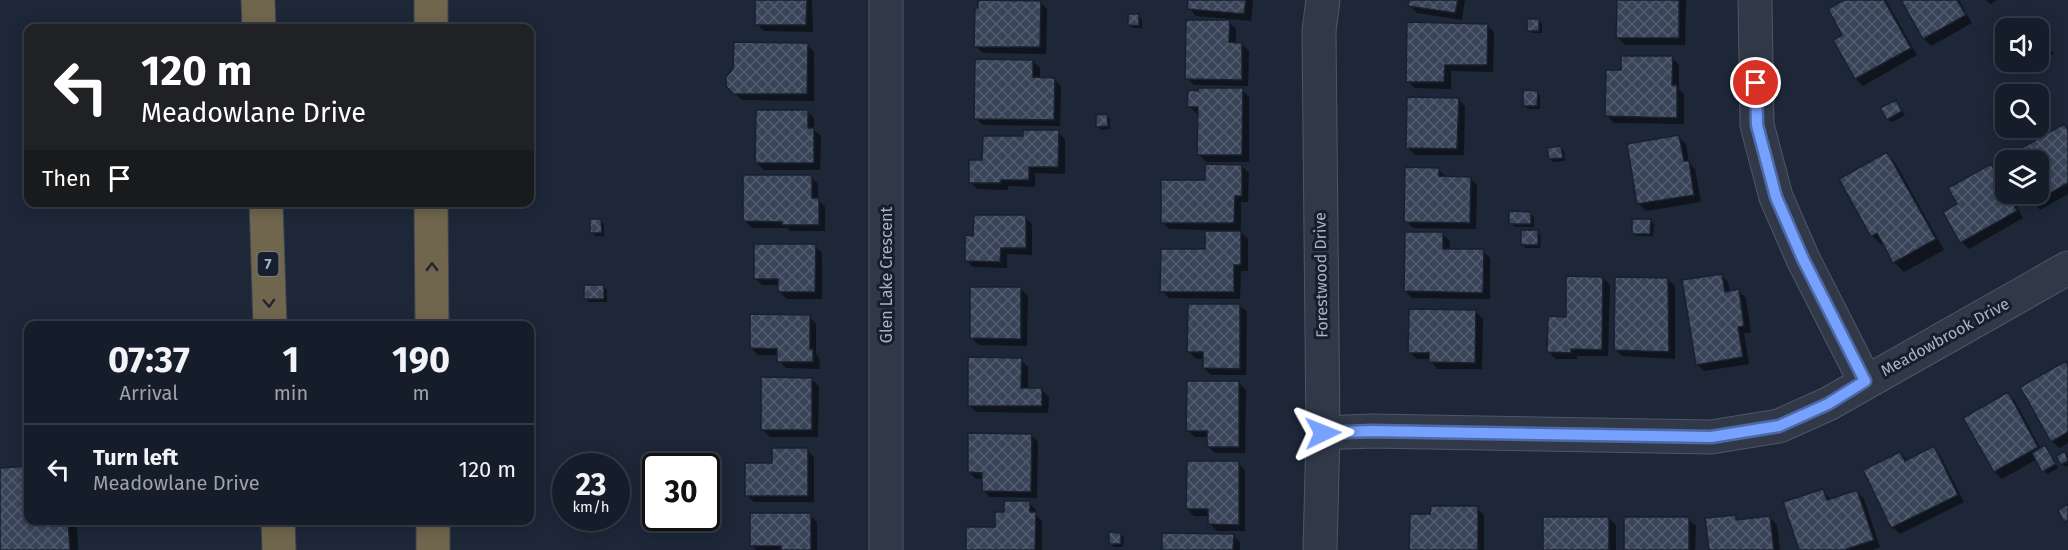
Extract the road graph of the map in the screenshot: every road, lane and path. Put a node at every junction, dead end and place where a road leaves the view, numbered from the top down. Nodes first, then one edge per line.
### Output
1 (258, 0) edge
2 (431, 0) edge
3 (886, 0) edge
4 (1323, 0) edge
5 (1755, 0) edge
6 (259, 24) edge
7 (431, 24) edge
8 (266, 207) edge
9 (431, 207) edge
10 (2068, 268) edge
11 (270, 321) edge
12 (432, 321) edge
13 (1865, 381) junction
14 (1323, 433) junction
15 (278, 525) edge
16 (433, 525) edge
17 (279, 550) edge
18 (433, 550) edge
19 (886, 550) edge
20 (1320, 550) edge

1 - 6 highway
2 - 7 highway
3 - 19 street, Glen Lake Crescent
4 - 14 street, Forestwood Drive
5 - 13 street
8 -> 11 highway, 7
12 -> 9 highway
10 - 13 street, Meadowbrook Drive
13 - 14 street, Meadowbrook Drive
14 - 20 street, Forestwood Drive
15 - 17 highway
16 - 18 highway

